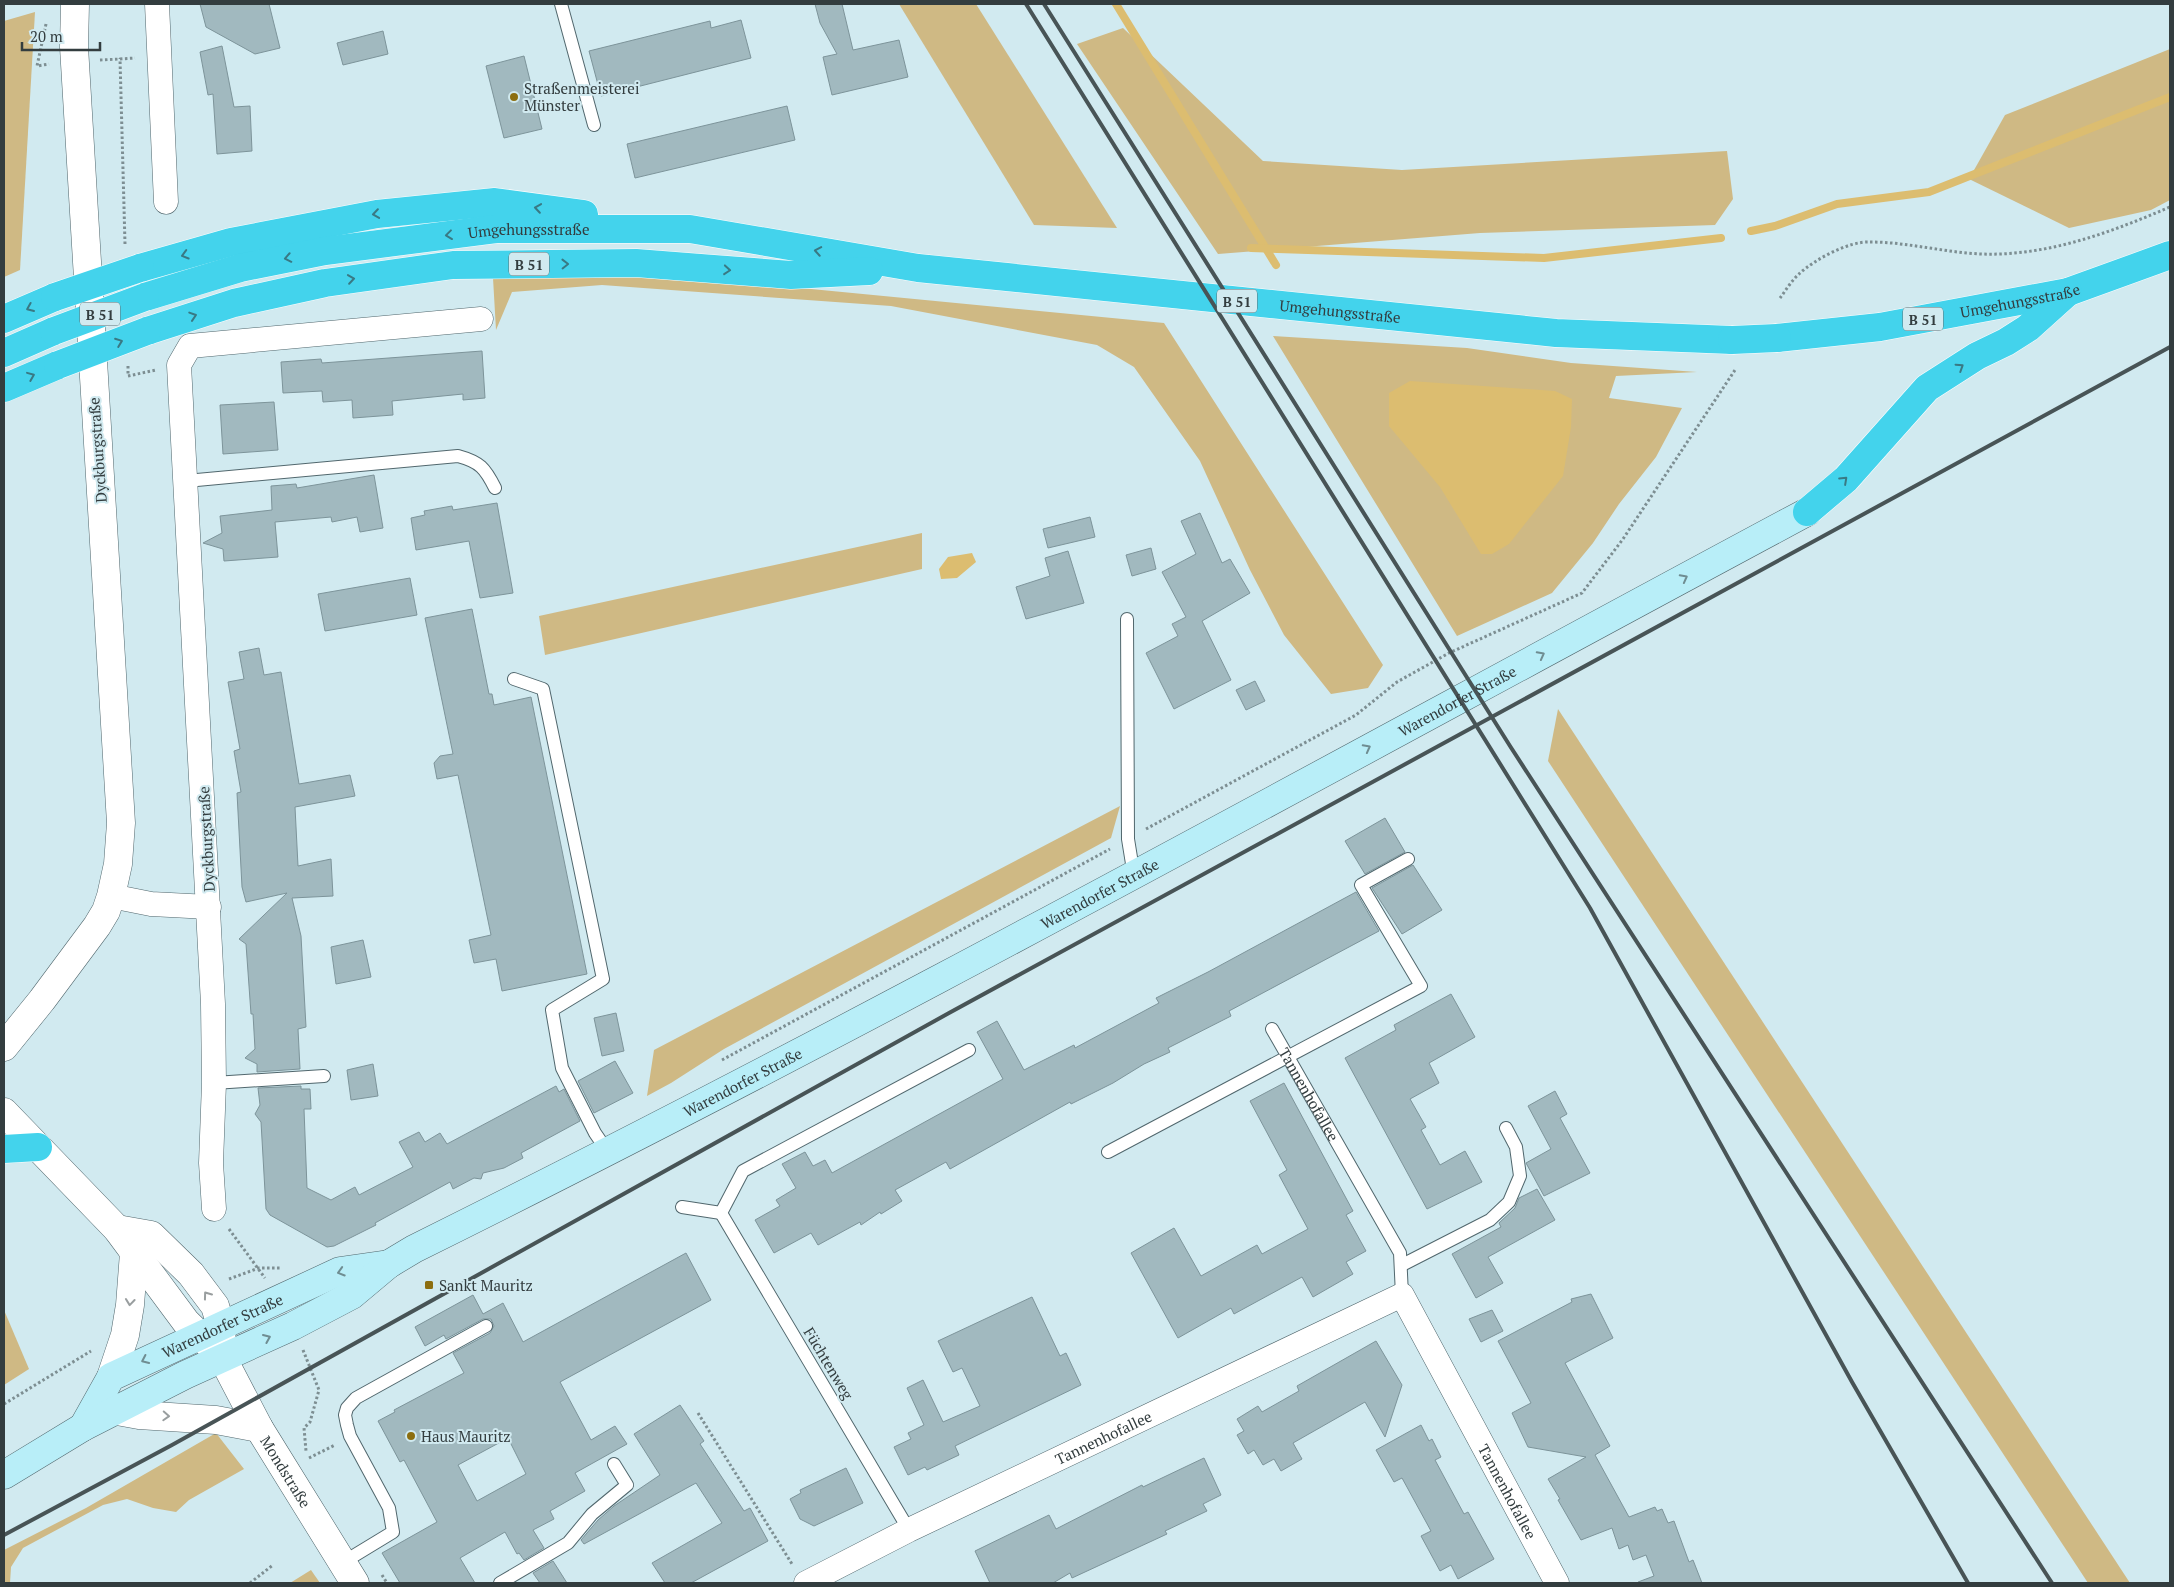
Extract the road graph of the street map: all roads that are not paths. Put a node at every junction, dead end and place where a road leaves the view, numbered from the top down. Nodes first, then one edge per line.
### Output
1 (75, 4) edge
2 (157, 4) edge
3 (561, 4) edge
4 (594, 125) dead end
5 (166, 202) dead end
6 (690, 229) junction
7 (2170, 255) edge
8 (918, 268) junction
9 (2068, 292) junction
10 (4, 319) edge
11 (480, 319) dead end
12 (4, 353) edge
13 (4, 388) edge
14 (186, 481) junction
15 (495, 488) dead end
16 (1807, 512) joint
17 (1127, 619) dead end
18 (514, 679) dead end
19 (1408, 859) dead end
20 (1134, 876) junction
21 (111, 896) junction
22 (209, 907) junction
23 (1272, 1029) dead end
24 (4, 1047) edge
25 (969, 1050) dead end
26 (1287, 1056) junction
27 (324, 1076) dead end
28 (214, 1083) junction
29 (4, 1112) edge
30 (1506, 1128) dead end
31 (38, 1147) junction
32 (4, 1149) edge
33 (1108, 1152) dead end
34 (609, 1153) junction
35 (682, 1207) dead end
36 (214, 1209) road end
37 (721, 1213) junction
38 (118, 1229) junction
39 (134, 1254) junction
40 (389, 1264) junction
41 (1402, 1265) junction
42 (1402, 1295) junction
43 (486, 1326) dead end
44 (210, 1330) junction
45 (222, 1357) junction
46 (111, 1377) junction
47 (117, 1411) junction
48 (83, 1427) junction
49 (259, 1428) junction
50 (614, 1464) dead end
51 (4, 1475) edge
52 (909, 1530) junction
53 (348, 1573) edge
54 (800, 1575) edge
55 (500, 1583) edge
56 (1556, 1583) edge

1 - 21 street, Dyckburgstraße
2 - 5 street
3 - 4 lane
8 -> 6 highway, Umgehungsstraße / B 51
6 -> 10 highway, bridge
6 -> 12 highway, Umgehungsstraße / B 51, bridge
7 - 9 highway, Umgehungsstraße / B 51
8 - 9 highway, Umgehungsstraße / B 51, bridge
13 -> 8 highway, Umgehungsstraße / B 51, bridge
16 -> 9 highway
11 - 14 street, Dyckburgstraße
14 - 15 lane
14 - 22 street, Dyckburgstraße
20 -> 16 main road, Warendorfer Straße
17 - 20 lane
18 - 34 lane
19 - 26 lane
20 - 34 main road, Warendorfer Straße
21 - 22 street, Dyckburgstraße
21 - 24 street, Dyckburgstraße
22 - 28 street, Dyckburgstraße
23 - 26 lane, Tannenhofallee
25 - 37 lane
26 - 33 lane
26 - 41 lane, Tannenhofallee
27 - 28 lane
28 - 36 street, Dyckburgstraße
29 - 31 street
30 - 41 lane
31 - 32 highway
31 - 38 street
34 - 40 main road, Warendorfer Straße
35 - 37 lane
37 - 52 lane, Füchtenweg
38 - 39 street
44 -> 38 street
39 - 44 street
39 -> 46 street
40 -> 44 main road, Warendorfer Straße
45 -> 40 main road, Warendorfer Straße
41 - 42 lane, Tannenhofallee
42 - 52 street, Tannenhofallee
42 - 56 street, Tannenhofallee
43 - 53 lane
44 - 45 street
44 -> 46 main road, Warendorfer Straße
45 - 47 main road, Warendorfer Straße
45 - 49 street, Mondstraße
46 - 48 main road, Warendorfer Straße
47 - 48 main road, Warendorfer Straße
47 -> 49 street
48 - 51 main road, Warendorfer Straße
49 - 53 street, Mondstraße
50 - 55 lane
52 - 54 street, Tannenhofallee

